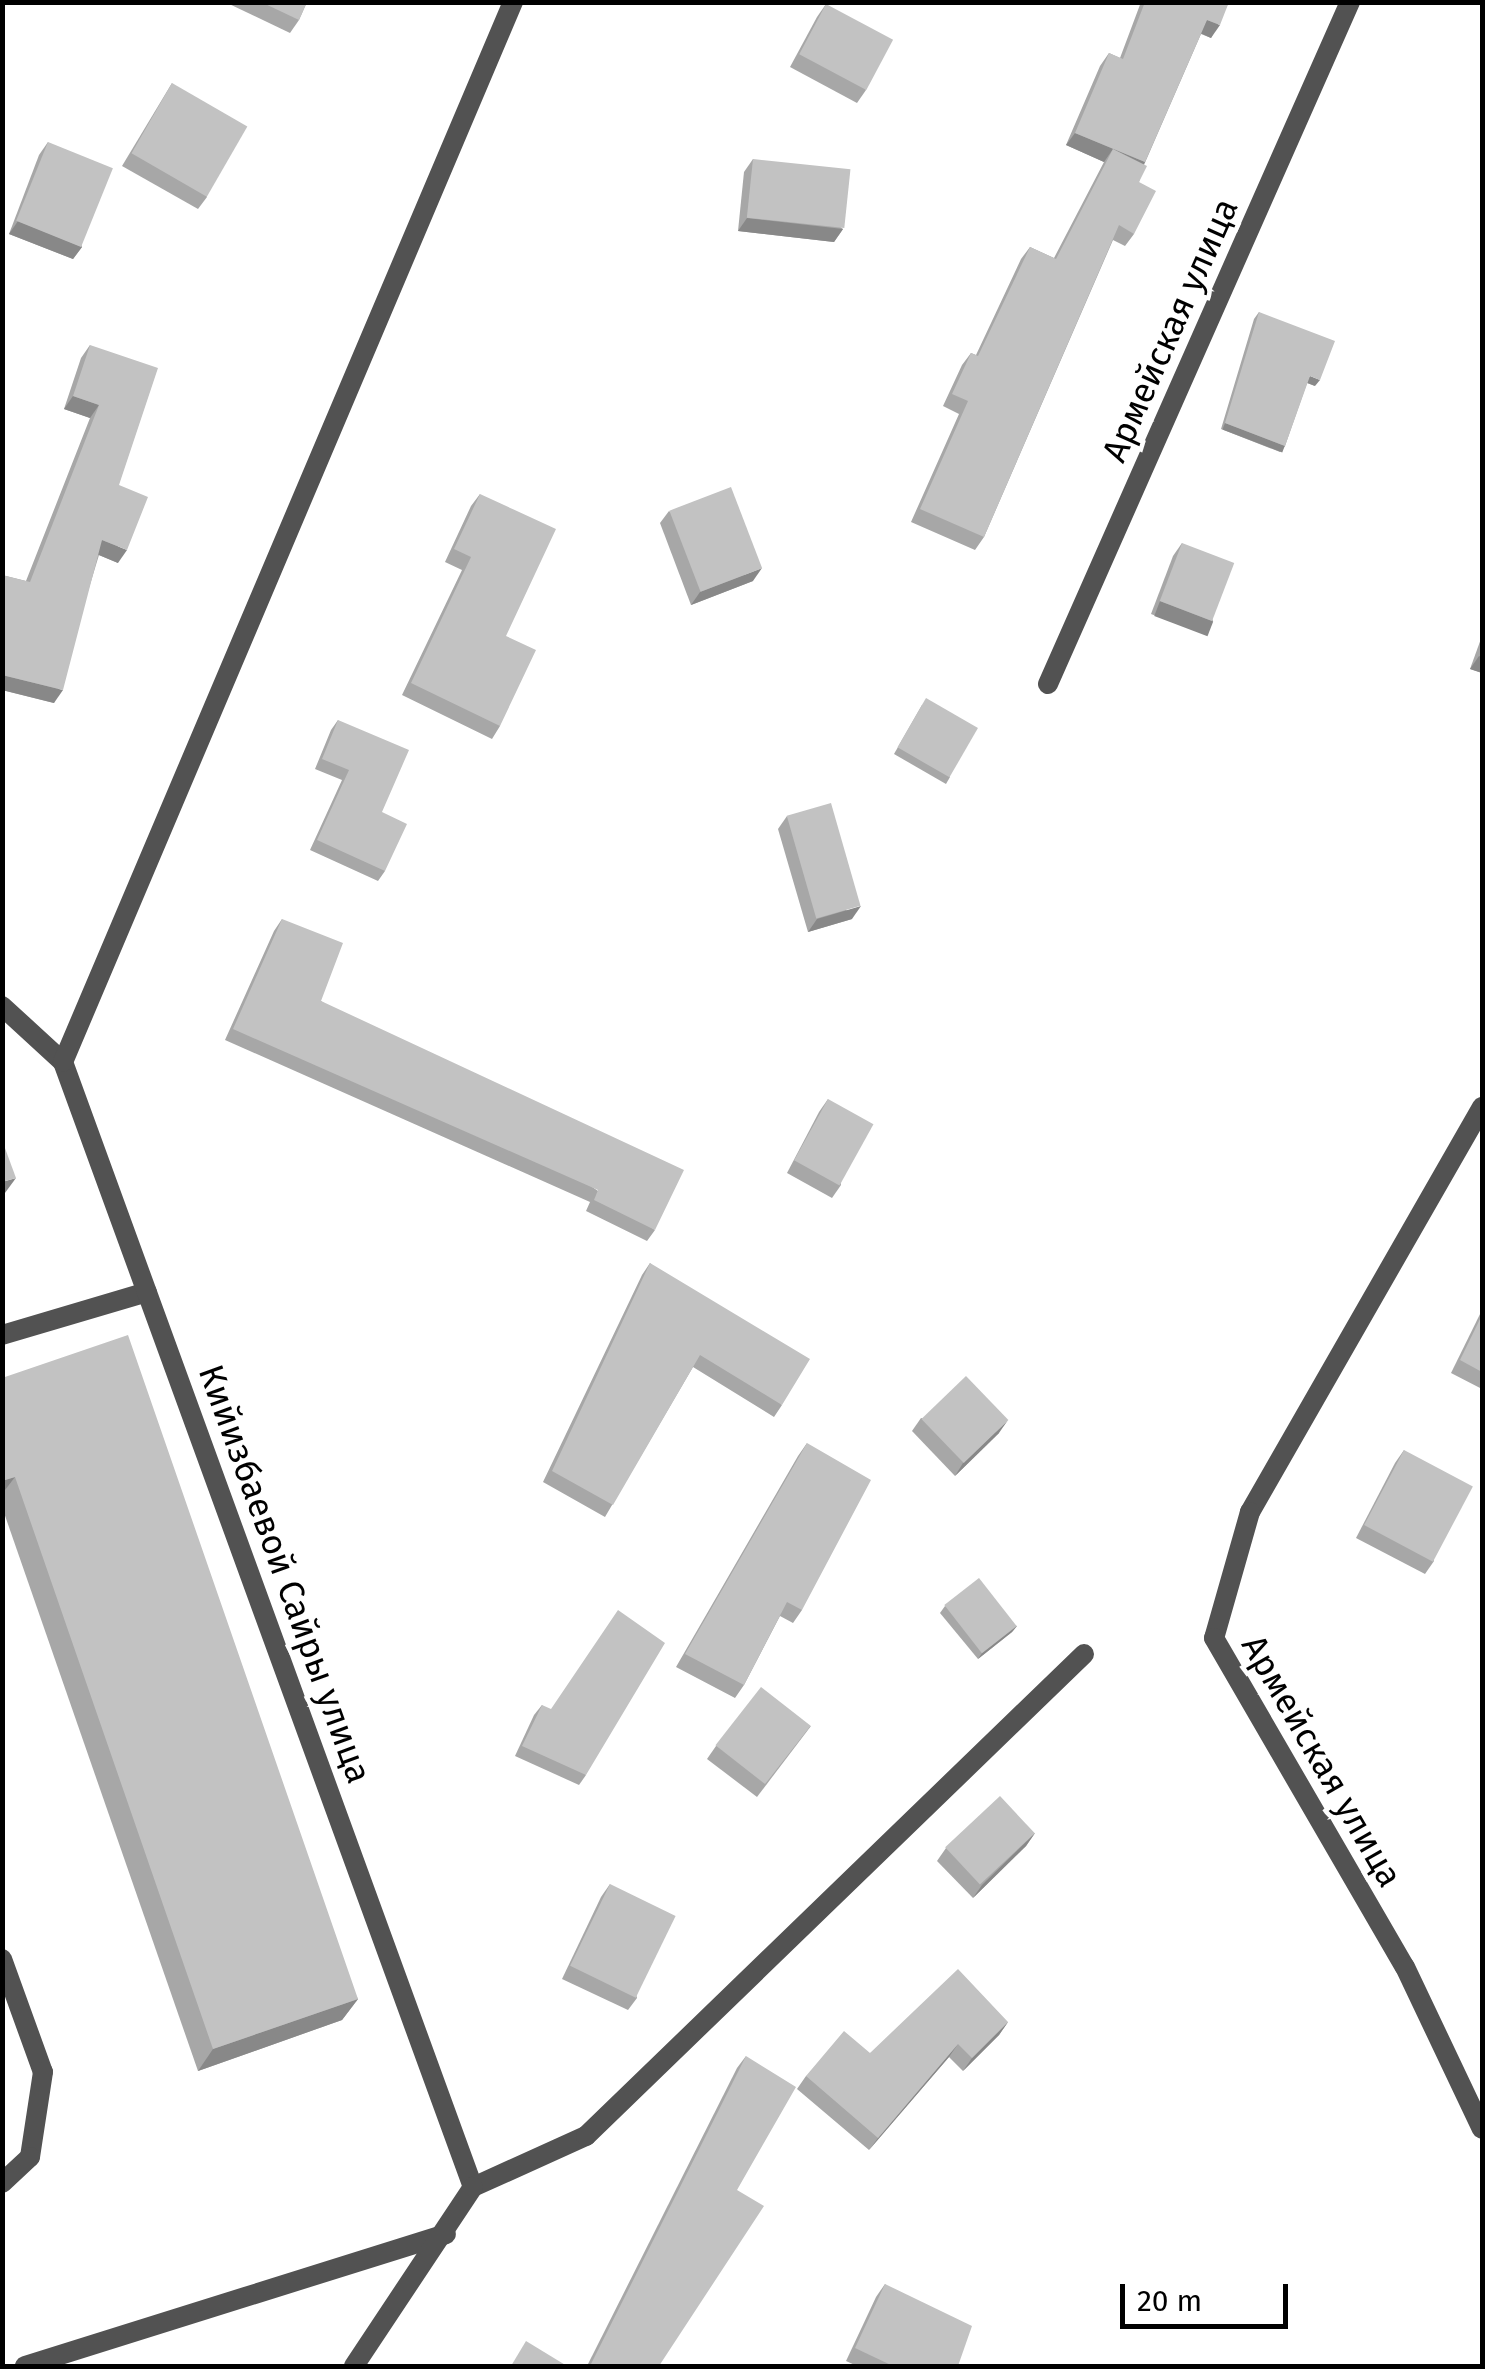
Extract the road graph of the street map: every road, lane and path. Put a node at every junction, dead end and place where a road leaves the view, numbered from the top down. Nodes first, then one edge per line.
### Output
1 (513, 2) edge
2 (1350, 2) edge
3 (1048, 684) dead end
4 (2, 1006) edge
5 (63, 1062) junction
6 (1482, 1107) edge
7 (147, 1292) junction
8 (2, 1334) edge
9 (1084, 1654) dead end
10 (2, 1960) edge
11 (1482, 2129) edge
12 (2, 2182) edge
13 (473, 2187) junction
14 (446, 2234) junction
15 (25, 2366) edge
16 (354, 2366) edge

1 - 5 street
2 - 3 street, Армейская улица
4 - 5 street, Кийизбаевой Сайры улица
5 - 7 street, Кийизбаевой Сайры улица
6 - 11 street, Армейская улица
7 - 8 street
7 - 13 street, Кийизбаевой Сайры улица
9 - 13 street
10 - 12 street
13 - 14 street
14 - 15 street
14 - 16 street

